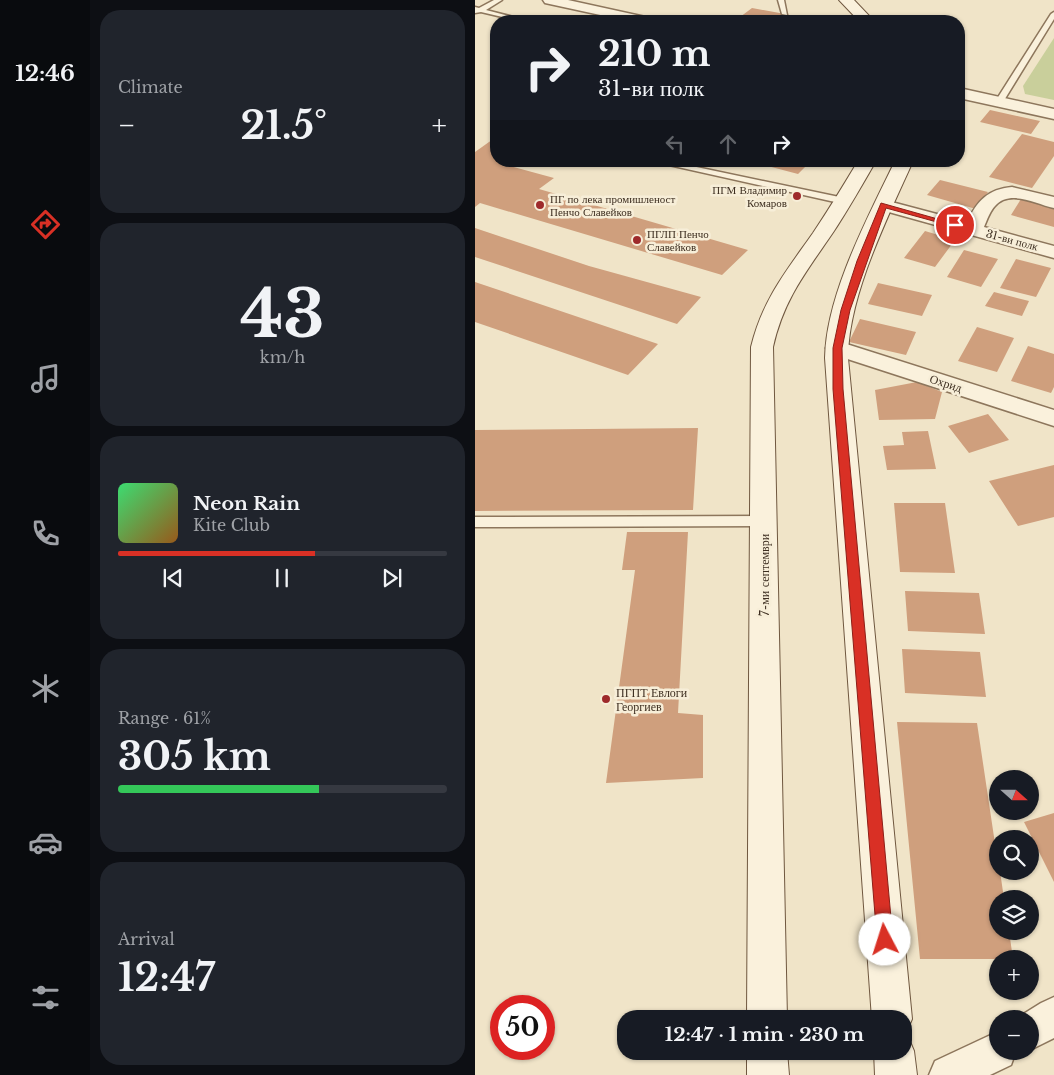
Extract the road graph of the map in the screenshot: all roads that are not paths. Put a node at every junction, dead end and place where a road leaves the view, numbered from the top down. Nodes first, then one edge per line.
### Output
1 (499, 0) edge
2 (550, 0) edge
3 (781, 0) edge
4 (831, 0) edge
5 (846, 0) edge
6 (477, 11) edge
7 (785, 14) dead end
8 (841, 14) dead end
9 (1054, 14) edge
10 (497, 15) edge
11 (618, 15) edge
12 (861, 15) edge
13 (965, 94) edge
14 (981, 98) junction
15 (999, 102) junction
16 (966, 108) dead end
17 (1054, 114) edge
18 (683, 167) edge
19 (863, 167) edge
20 (901, 167) edge
21 (843, 201) junction
22 (1054, 203) edge
23 (884, 205) junction
24 (973, 230) junction
25 (1054, 252) edge
26 (837, 348) junction
27 (1054, 418) edge
28 (763, 521) junction
29 (475, 522) edge
30 (767, 1010) edge
31 (890, 1010) edge
32 (1054, 1016) edge
33 (1039, 1025) edge
34 (989, 1055) edge
35 (767, 1060) edge
36 (895, 1060) edge
37 (768, 1075) edge
38 (896, 1075) edge
39 (949, 1075) edge

1 - 6 lane
2 - 11 street
3 - 7 lane
4 - 8 main road
5 - 12 main road
6 - 10 lane
9 - 15 lane
13 - 14 street
14 - 15 street
14 - 16 street
15 - 17 street
18 - 21 lane
19 - 21 main road, 7-ми септември
20 - 23 main road
21 - 28 main road, 7-ми септември
22 - 24 street
23 - 24 street, 31-ви полк
23 - 26 main road
24 - 25 street, 31-ви полк
26 - 27 street, Охрид
26 - 31 main road
28 - 29 lane
28 - 30 main road, 7-ми септември
32 - 33 street
34 - 39 street
35 - 37 main road
36 - 38 main road

